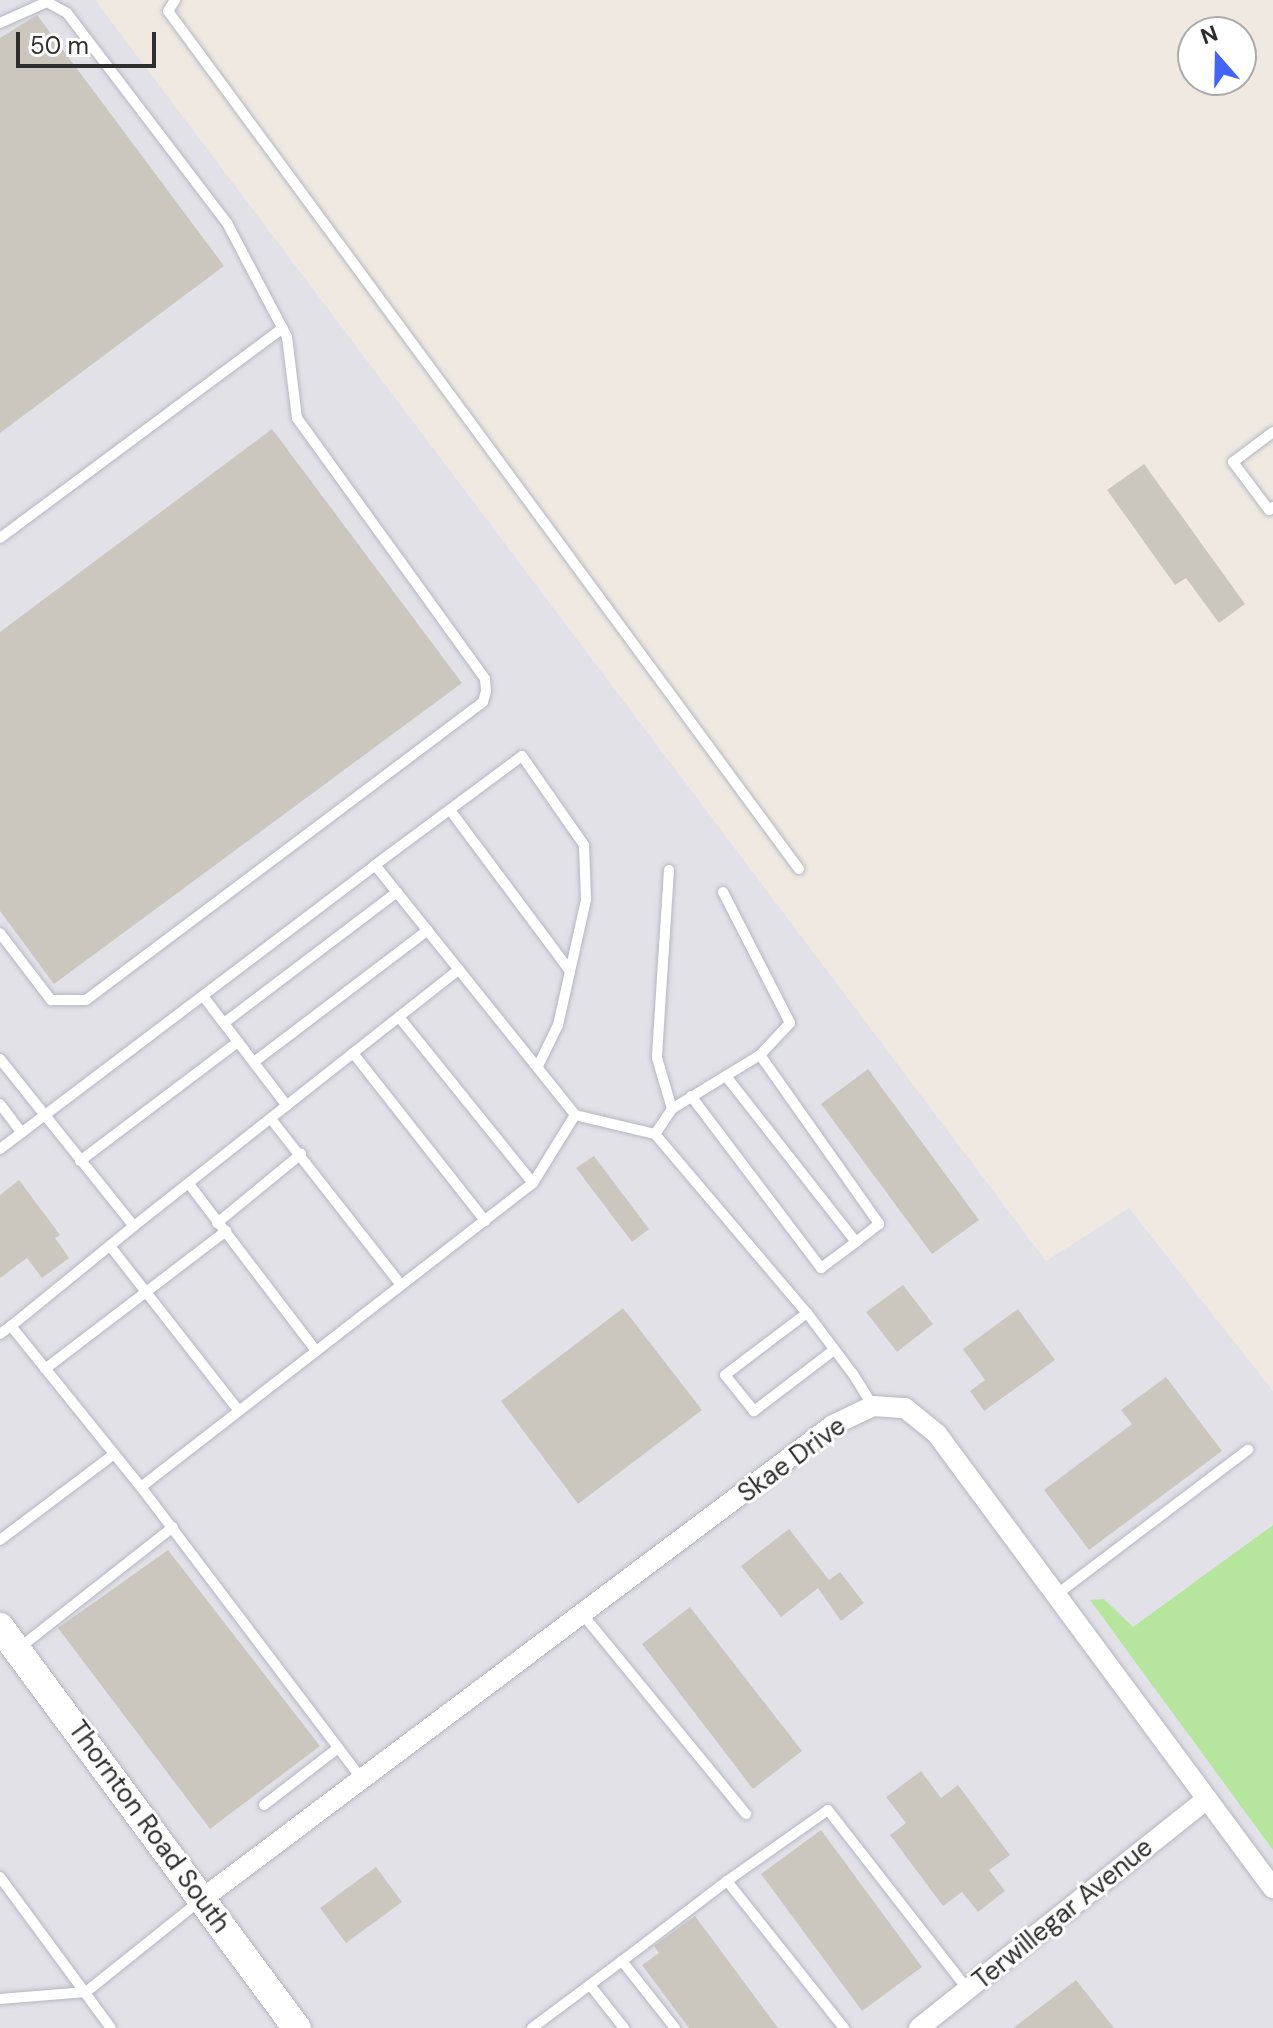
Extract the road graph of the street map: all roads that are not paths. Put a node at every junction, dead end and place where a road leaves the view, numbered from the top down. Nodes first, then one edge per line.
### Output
1 (175, 0) edge
2 (0, 23) edge
3 (283, 328) junction
4 (1273, 432) edge
5 (1273, 507) edge
6 (0, 538) edge
7 (450, 810) junction
8 (375, 865) junction
9 (799, 869) dead end
10 (669, 870) dead end
11 (397, 892) junction
12 (723, 892) dead end
13 (428, 930) junction
14 (0, 933) edge
15 (459, 969) junction
16 (570, 971) junction
17 (203, 996) junction
18 (399, 1017) junction
19 (224, 1023) junction
20 (238, 1042) junction
21 (353, 1053) junction
22 (760, 1055) junction
23 (0, 1059) edge
24 (254, 1062) junction
25 (538, 1066) junction
26 (726, 1076) junction
27 (691, 1096) junction
28 (0, 1104) edge
29 (287, 1106) junction
30 (672, 1109) junction
31 (575, 1115) junction
32 (44, 1117) junction
33 (271, 1119) junction
34 (22, 1133) junction
35 (655, 1134) junction
36 (0, 1149) edge
37 (301, 1154) junction
38 (80, 1161) junction
39 (533, 1183) junction
40 (189, 1184) junction
41 (485, 1221) junction
42 (217, 1223) junction
43 (134, 1226) junction
44 (226, 1231) junction
45 (856, 1242) junction
46 (110, 1246) junction
47 (401, 1285) junction
48 (145, 1292) junction
49 (807, 1313) junction
50 (11, 1326) junction
51 (0, 1334) edge
52 (834, 1350) junction
53 (316, 1351) junction
54 (45, 1369) junction
55 (873, 1406) junction
56 (239, 1411) junction
57 (1248, 1450) dead end
58 (114, 1454) junction
59 (141, 1487) junction
60 (173, 1527) junction
61 (0, 1540) edge
62 (1056, 1595) junction
63 (584, 1616) junction
64 (0, 1627) edge
65 (17, 1650) junction
66 (338, 1748) junction
67 (363, 1781) junction
68 (1206, 1800) junction
69 (264, 1805) dead end
70 (746, 1814) dead end
71 (0, 1877) edge
72 (727, 1881) junction
73 (1273, 1888) edge
74 (202, 1899) junction
75 (622, 1961) junction
76 (590, 1985) junction
77 (968, 1990) junction
78 (86, 1992) junction
79 (0, 1999) edge
80 (111, 2028) edge
81 (297, 2028) edge
82 (532, 2028) edge
83 (624, 2028) edge
84 (675, 2028) edge
85 (844, 2028) edge
86 (919, 2028) edge

1 - 9 lane
2 - 3 lane
3 - 6 lane
3 - 14 lane
4 - 5 lane
7 - 8 lane
7 - 16 lane
7 - 16 lane
8 - 11 lane
8 - 17 lane
10 - 30 lane
11 - 13 lane
11 - 19 lane
12 - 22 lane
13 - 15 lane
13 - 24 lane
15 - 18 lane
15 - 25 lane
16 - 25 lane
17 - 19 lane
17 - 32 lane
18 - 21 lane
18 - 39 lane
19 - 20 lane
20 - 24 lane
20 - 38 lane
21 - 29 lane
21 - 41 lane
22 - 26 lane
22 - 45 lane
23 - 32 lane
24 - 29 lane
25 - 31 lane
26 - 27 lane
26 - 45 lane
27 - 30 lane
27 - 45 lane
28 - 34 lane
29 - 33 lane
30 - 35 lane
31 - 35 lane
31 - 39 lane
32 - 34 lane
32 - 38 lane
33 - 37 lane
33 - 40 lane
34 - 36 lane
35 - 49 lane
37 - 42 lane
37 - 47 lane
38 - 43 lane
39 - 41 lane
40 - 42 lane
40 - 43 lane
41 - 47 lane
42 - 44 lane
43 - 46 lane
44 - 48 lane
44 - 53 lane
46 - 48 lane
46 - 50 lane
47 - 53 lane
48 - 54 lane
48 - 56 lane
49 - 52 lane
49 - 52 lane
50 - 51 lane
50 - 54 lane
52 - 55 lane
53 - 56 lane
54 - 58 lane
55 - 62 street, Skae Drive
55 - 63 street, Skae Drive
56 - 59 lane
57 - 62 lane
58 - 59 lane
58 - 61 lane
59 - 60 lane
60 - 65 lane
60 - 66 lane
62 - 68 street, Skae Drive
63 - 67 street, Skae Drive
63 - 70 lane
64 - 65 street, Thornton Road South
65 - 74 street, Thornton Road South
66 - 67 lane
66 - 69 lane
67 - 74 street, Skae Drive
68 - 73 street, Skae Drive
68 - 77 street, Terwillegar Avenue
71 - 78 lane
72 - 75 lane
72 - 77 lane
72 - 85 lane
74 - 78 lane
74 - 81 street, Thornton Road South
75 - 76 lane
75 - 84 lane
76 - 82 lane
76 - 83 lane
77 - 86 street, Terwillegar Avenue
78 - 79 lane
78 - 80 lane

